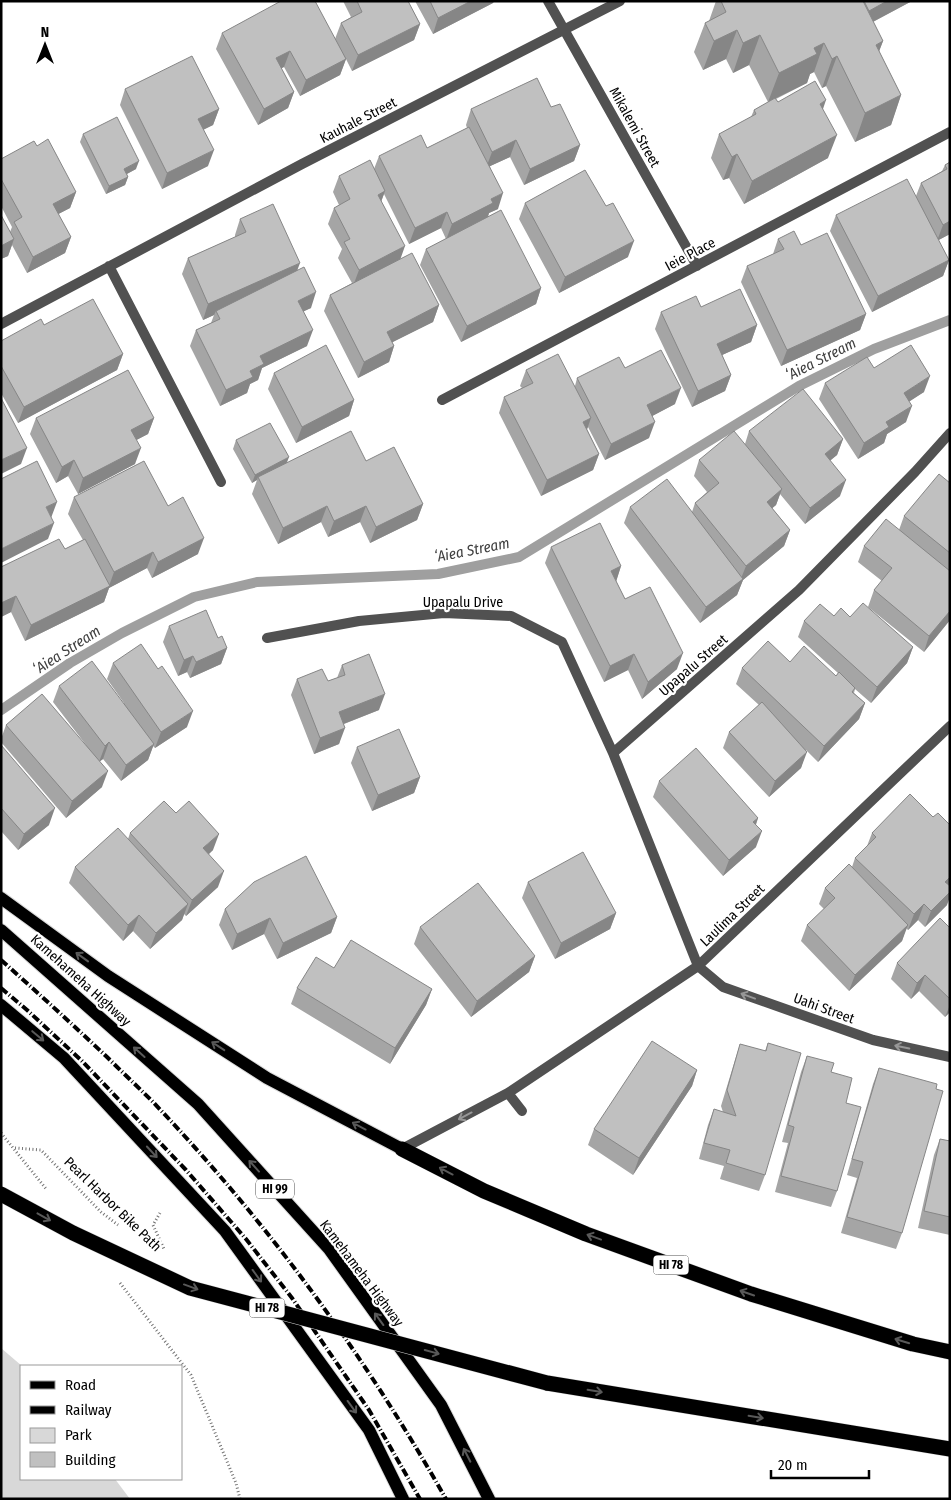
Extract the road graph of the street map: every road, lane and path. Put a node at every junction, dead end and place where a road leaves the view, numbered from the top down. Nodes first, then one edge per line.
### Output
1 (548, 1) edge
2 (620, 1) edge
3 (564, 30) junction
4 (950, 132) edge
5 (109, 266) junction
6 (697, 266) junction
7 (1, 324) edge
8 (442, 400) dead end
9 (950, 433) edge
10 (221, 482) dead end
11 (268, 638) dead end
12 (950, 726) edge
13 (612, 753) junction
14 (1, 898) edge
15 (1, 930) edge
16 (698, 966) junction
17 (1, 1005) edge
18 (950, 1057) edge
19 (508, 1093) junction
20 (522, 1111) dead end
21 (1, 1133) edge
22 (15, 1148) junction
23 (402, 1148) junction
24 (1, 1194) edge
25 (51, 1195) dead end
26 (160, 1213) dead end
27 (120, 1226) dead end
28 (167, 1256) dead end
29 (118, 1281) dead end
30 (950, 1352) edge
31 (950, 1449) edge
32 (240, 1499) edge
33 (403, 1499) edge
34 (489, 1499) edge

1 - 3 street, Mikalemi Street
2 - 3 street, Kauhale Street
3 - 5 street, Kauhale Street
3 - 6 street, Mikalemi Street
4 - 6 street, Ieie Place
5 - 7 street, Kauhale Street
5 - 10 street
6 - 8 street, Ieie Place
9 - 13 street, Upapalu Street
11 - 13 street, Upapalu Drive
12 - 16 street, Laulima Street
13 - 16 street
23 -> 14 main road, Kamehameha Highway / HI 78
34 -> 15 main road, Kamehameha Highway / HI 99
18 -> 16 street, Uahi Street
16 - 19 street, Laulima Street
17 -> 33 main road
19 - 20 street
19 -> 23 street, Laulima Street
21 - 22 path
22 - 25 path
22 - 27 path, Pearl Harbor Bike Path
30 -> 23 highway, HI 78
24 -> 31 highway, HI 78, bridge
26 - 28 path, Pearl Harbor Bike Path
29 - 32 path

